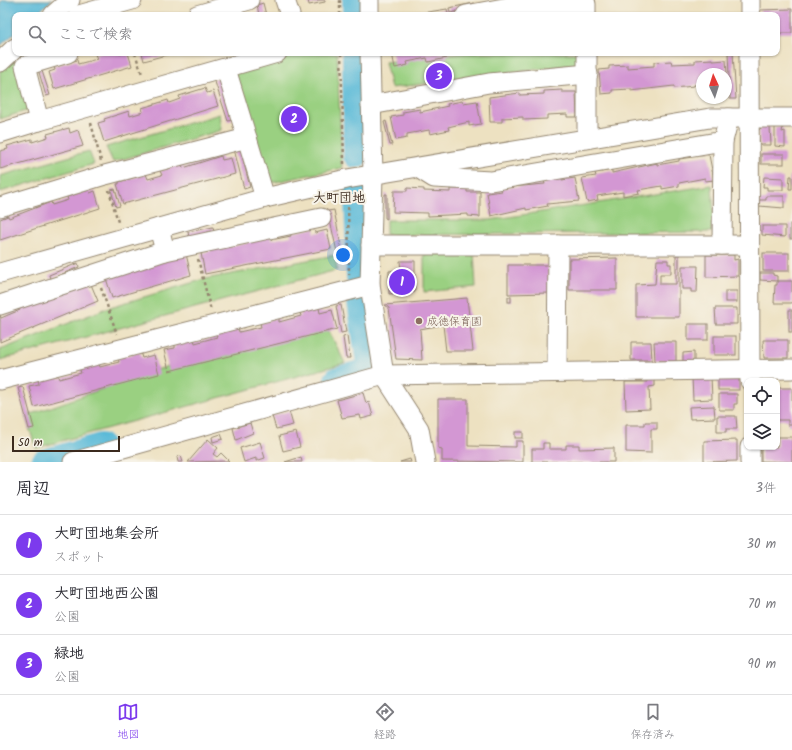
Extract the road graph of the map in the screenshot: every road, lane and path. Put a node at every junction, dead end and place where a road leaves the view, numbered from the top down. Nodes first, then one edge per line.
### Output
1 (70, 0) edge
2 (132, 0) edge
3 (249, 0) edge
4 (286, 0) edge
5 (340, 0) edge
6 (369, 0) edge
7 (750, 0) edge
8 (56, 12) edge
9 (90, 12) edge
10 (207, 12) edge
11 (289, 12) edge
12 (340, 12) edge
13 (369, 12) edge
14 (482, 12) edge
15 (586, 12) edge
16 (750, 12) edge
17 (12, 51) edge
18 (58, 56) edge
19 (137, 56) edge
20 (267, 56) edge
21 (341, 56) edge
22 (370, 56) edge
23 (587, 56) edge
24 (749, 56) edge
25 (0, 62) edge
26 (226, 69) junction
27 (588, 74) junction
28 (147, 90) junction
29 (371, 105) junction
30 (729, 118) junction
31 (749, 118) junction
32 (792, 118) edge
33 (40, 122) junction
34 (0, 133) edge
35 (247, 138) junction
36 (587, 139) junction
37 (723, 141) junction
38 (418, 168) junction
39 (372, 175) junction
40 (348, 179) junction
41 (265, 198) junction
42 (0, 207) edge
43 (321, 218) dead end
44 (159, 228) junction
45 (194, 245) junction
46 (371, 245) junction
47 (722, 245) junction
48 (749, 245) junction
49 (558, 246) junction
50 (165, 251) junction
51 (0, 273) edge
52 (96, 274) junction
53 (370, 286) junction
54 (350, 290) junction
55 (0, 305) edge
56 (214, 325) junction
57 (123, 349) junction
58 (792, 369) edge
59 (556, 372) junction
60 (384, 375) junction
61 (750, 375) edge
62 (0, 380) edge
63 (750, 450) edge
64 (73, 462) edge
65 (425, 462) edge
66 (750, 462) edge

1 - 8 street
2 - 9 street
3 - 10 street
4 - 11 street
5 - 12 path
6 - 13 street
7 - 16 street
14 - 15 street
17 - 25 street
18 - 33 street
19 - 28 path
20 - 26 street
21 - 40 path
22 - 29 street
23 - 27 street
24 - 31 street
26 - 28 street
26 - 35 street
27 - 29 street
27 - 36 street
28 - 33 street
29 - 39 street
30 - 31 street
30 - 36 street
30 - 37 street
31 - 32 street
31 - 48 street
33 - 34 street
35 - 41 street
35 - 42 street
36 - 38 street
37 - 38 street
37 - 47 street
38 - 39 street
39 - 40 street
39 - 46 street
40 - 41 street
40 - 54 path
41 - 44 street
43 - 45 street
44 - 50 street
44 - 51 street
45 - 50 street
45 - 56 path
46 - 49 street
46 - 53 street
47 - 48 street
47 - 49 street
48 - 61 street
49 - 59 street
50 - 52 street
52 - 55 street
52 - 57 path
53 - 54 street
53 - 60 street
54 - 56 street
56 - 57 street
57 - 62 street
58 - 61 street
59 - 60 street
59 - 61 street
60 - 64 street
60 - 65 street
63 - 66 street

